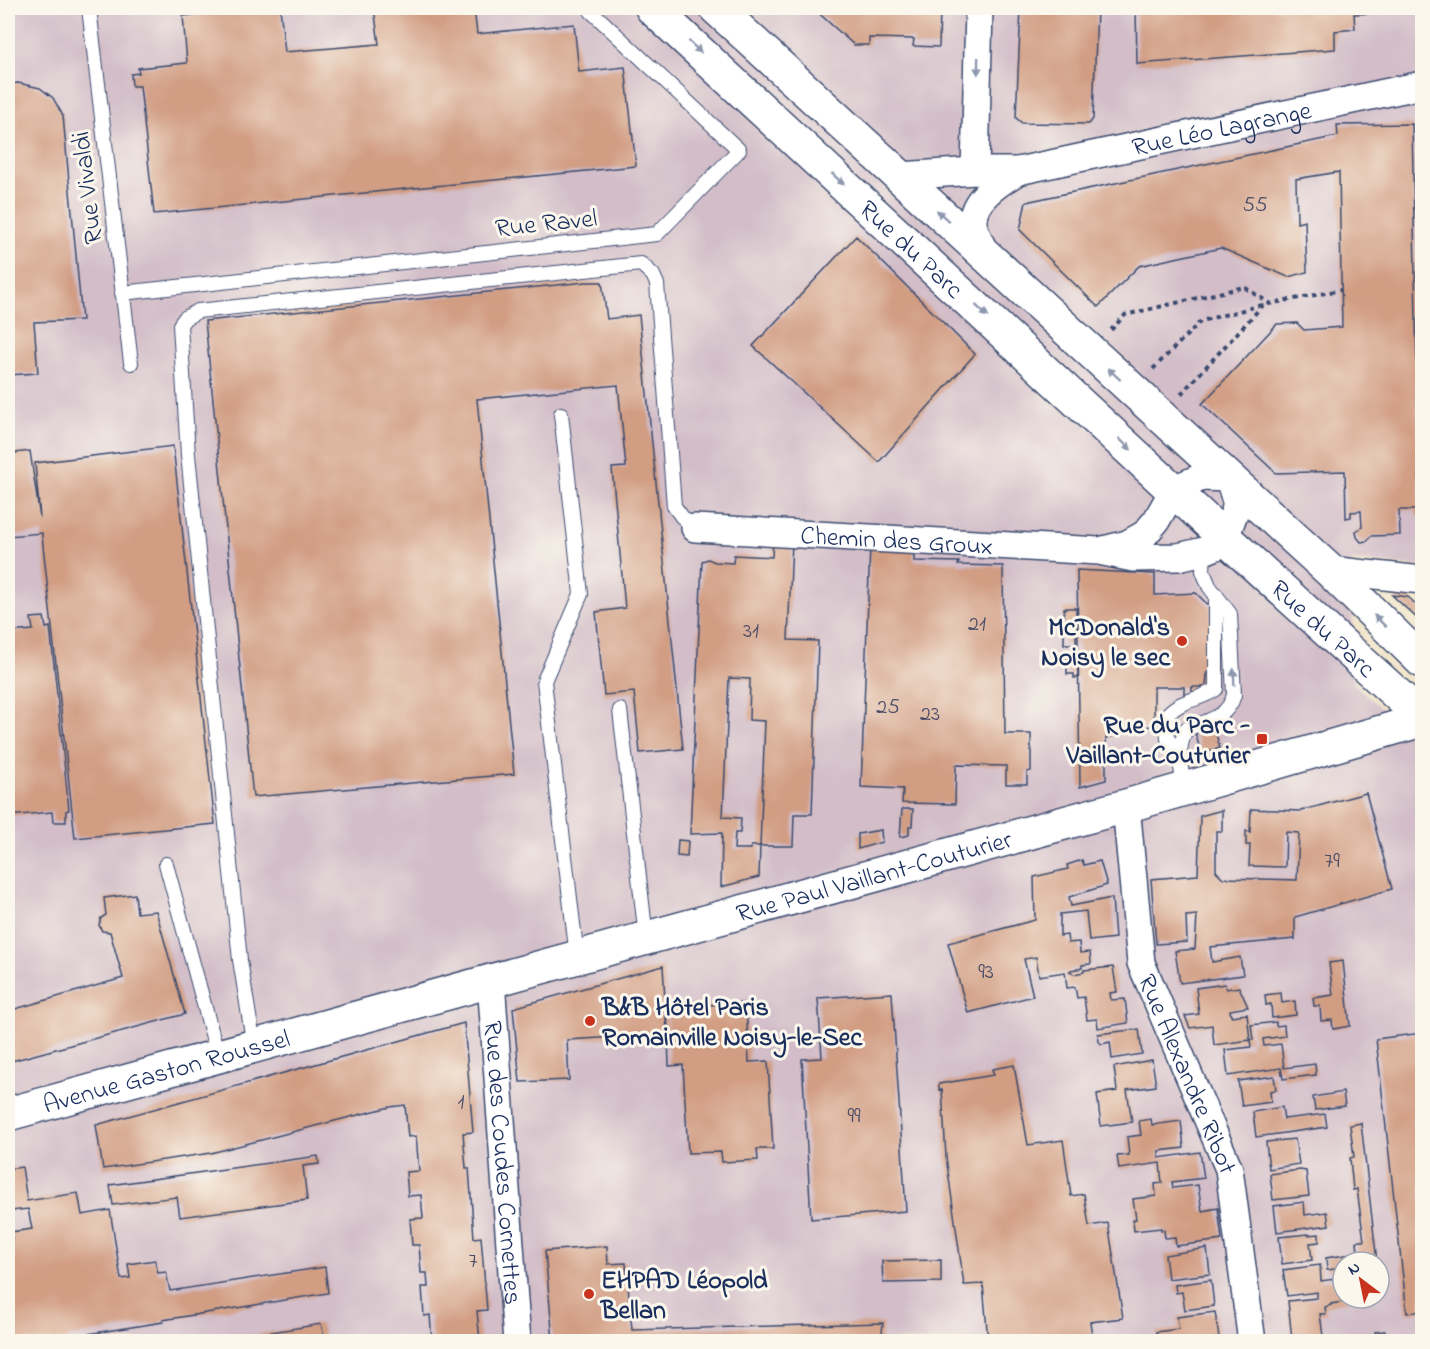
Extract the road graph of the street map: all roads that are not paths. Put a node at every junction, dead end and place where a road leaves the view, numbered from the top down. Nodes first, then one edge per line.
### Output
1 (89, 8) edge
2 (652, 8) edge
3 (979, 8) edge
4 (591, 11) dead end
5 (711, 11) edge
6 (1422, 85) edge
7 (975, 171) junction
8 (1018, 171) junction
9 (900, 176) junction
10 (986, 255) junction
11 (122, 293) junction
12 (131, 363) dead end
13 (561, 414) dead end
14 (1229, 478) junction
15 (1174, 489) junction
16 (1156, 521) junction
17 (695, 528) joint
18 (1202, 549) junction
19 (1099, 551) junction
20 (1329, 570) junction
21 (1422, 580) edge
22 (1216, 595) junction
23 (1422, 661) edge
24 (620, 710) dead end
25 (1422, 719) edge
26 (1178, 757) junction
27 (1185, 789) junction
28 (1126, 806) junction
29 (166, 864) dead end
30 (646, 938) junction
31 (577, 957) junction
32 (492, 981) junction
33 (324, 1027) joint
34 (254, 1047) junction
35 (218, 1057) junction
36 (8, 1114) edge
37 (517, 1341) edge
38 (1252, 1341) edge

1 - 11 lane, Rue Vivaldi
2 -> 15 main road, Rue du Parc
3 -> 7 street
4 - 11 lane, Rue Ravel
5 - 9 main road, Rue du Parc
6 - 8 street, Rue Léo Lagrange
7 - 8 street
7 - 9 street
8 - 10 street
10 -> 9 main road, Rue du Parc
14 -> 10 main road, Rue du Parc
11 - 12 lane, Rue Vivaldi
13 - 31 lane
14 - 15 street
14 - 18 street
14 - 20 main road, Rue du Parc
15 - 16 street, Chemin des Groux
15 - 18 main road, Rue du Parc
16 - 18 street
16 - 19 street, Chemin des Groux
17 - 19 street, Chemin des Groux
17 - 34 lane
18 - 19 street, Chemin des Groux
18 - 22 lane
18 - 25 main road, Rue du Parc
20 - 21 street
23 -> 20 main road, Rue du Parc
22 - 26 lane
26 -> 22 lane
24 - 30 lane
25 - 27 main road, Rue Paul Vaillant-Couturier
26 - 27 lane
27 - 28 main road, Rue Paul Vaillant-Couturier
28 - 30 main road, Rue Paul Vaillant-Couturier
28 - 38 street, Rue Alexandre Ribot
29 - 35 lane
30 - 31 main road, Rue Paul Vaillant-Couturier
31 - 32 main road, Rue Paul Vaillant-Couturier
32 - 33 main road, Rue Paul Vaillant-Couturier
32 - 37 street, Rue des Coudes Cornettes
33 - 34 main road, Avenue Gaston Roussel
34 - 35 main road, Avenue Gaston Roussel
35 - 36 main road, Avenue Gaston Roussel

